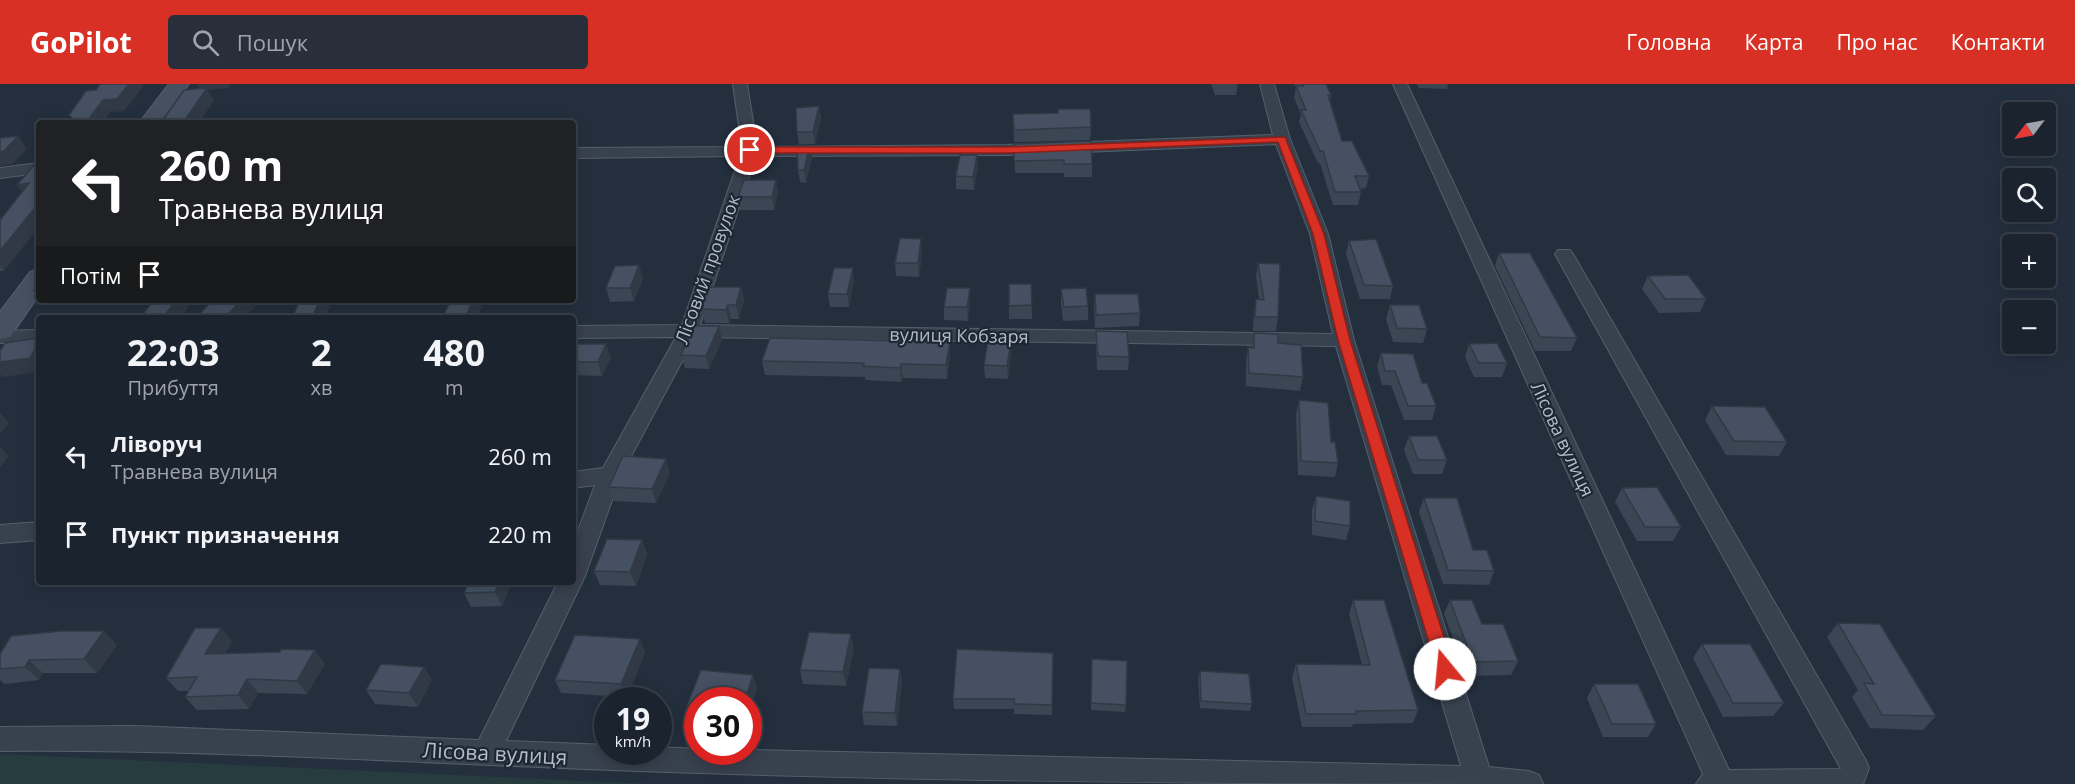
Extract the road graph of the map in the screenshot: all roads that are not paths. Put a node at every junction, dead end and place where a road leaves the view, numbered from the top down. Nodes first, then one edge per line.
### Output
1 (179, 84) edge
2 (740, 84) edge
3 (1267, 84) edge
4 (1400, 84) edge
5 (152, 120) edge
6 (1282, 139) junction
7 (750, 150) junction
8 (576, 153) edge
9 (36, 168) edge
10 (0, 173) edge
11 (1564, 254) dead end
12 (36, 281) edge
13 (0, 331) edge
14 (689, 331) junction
15 (576, 332) edge
16 (36, 336) edge
17 (0, 337) edge
18 (1344, 340) junction
19 (610, 475) junction
20 (576, 480) edge
21 (36, 531) edge
22 (0, 534) edge
23 (576, 568) edge
24 (569, 585) edge
25 (0, 739) edge
26 (487, 752) junction
27 (1479, 779) junction
28 (1721, 783) edge
29 (1529, 784) edge
30 (1710, 784) edge

1 - 5 street
2 - 7 street, Лісовий провулок
3 - 6 street
4 - 28 street, Лісова вулиця
6 - 7 street
6 - 18 street
7 - 8 street
7 - 14 street, Лісовий провулок
9 - 10 street
11 - 28 street
12 - 13 street
14 - 15 street, вулиця Кобзаря
14 - 18 street, вулиця Кобзаря
14 - 19 street, Лісовий провулок
16 - 17 street
18 - 27 street
19 - 20 street
19 - 23 street, Лісовий провулок
21 - 22 street
24 - 26 street
25 - 26 street, Лісова вулиця
26 - 27 street, Лісова вулиця
27 - 29 street, Лісова вулиця
28 - 30 street

